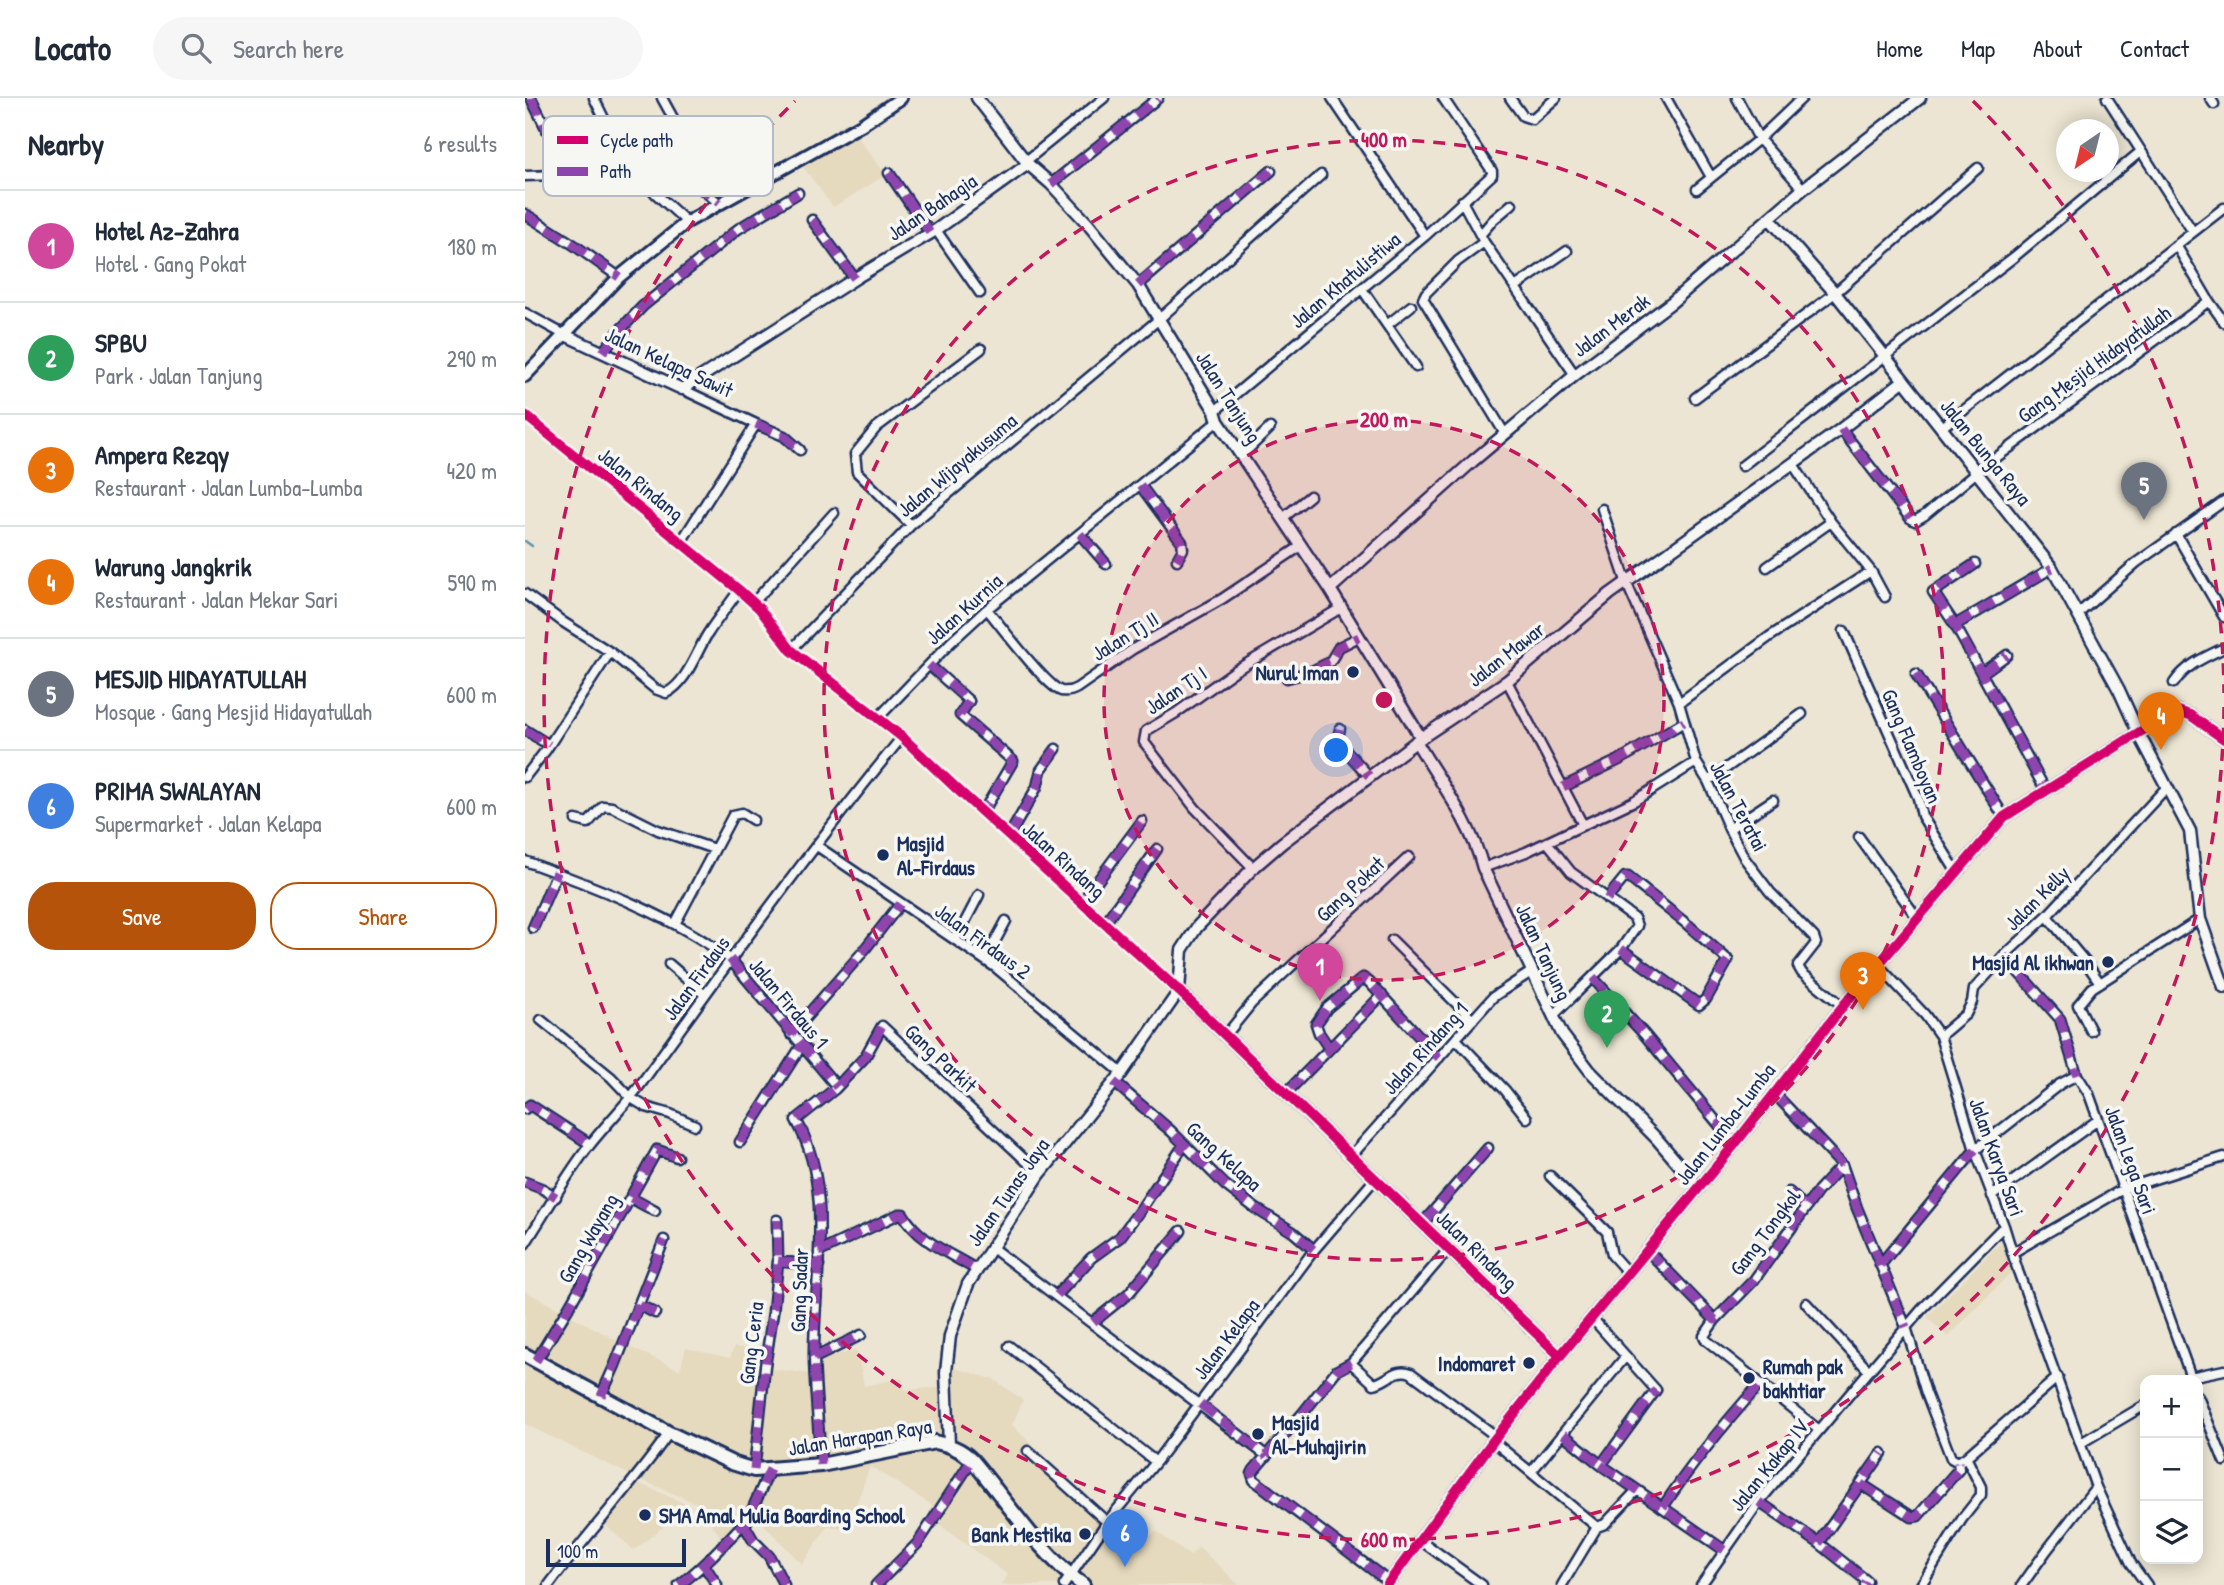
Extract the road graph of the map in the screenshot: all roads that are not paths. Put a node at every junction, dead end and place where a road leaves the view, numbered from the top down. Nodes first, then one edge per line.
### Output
1 (531, 98) edge
2 (594, 98) edge
3 (662, 98) edge
4 (901, 98) edge
5 (977, 98) edge
6 (1104, 98) edge
7 (1157, 98) edge
8 (1332, 98) edge
9 (1443, 98) edge
10 (1510, 98) edge
11 (1556, 98) edge
12 (1665, 98) edge
13 (1737, 98) edge
14 (1802, 98) edge
15 (1920, 98) edge
16 (2107, 98) edge
17 (603, 116) edge
18 (672, 116) edge
19 (543, 122) edge
20 (1759, 139) junction
21 (2140, 152) junction
22 (1027, 162) junction
23 (1978, 168) dead end
24 (1271, 171) dead end
25 (889, 173) dead end
26 (773, 174) edge
27 (1321, 174) dead end
28 (543, 175) edge
29 (525, 176) edge
30 (1711, 177) junction
31 (1051, 184) junction
32 (1803, 188) junction
33 (1697, 189) dead end
34 (798, 194) dead end
35 (658, 196) edge
36 (709, 196) edge
37 (733, 196) edge
38 (1462, 201) junction
39 (719, 204) junction
40 (1512, 204) dead end
41 (2224, 208) edge
42 (525, 214) edge
43 (1770, 219) junction
44 (812, 220) dead end
45 (687, 222) junction
46 (933, 231) junction
47 (2193, 232) junction
48 (1425, 236) junction
49 (1483, 238) junction
50 (2176, 245) junction
51 (1567, 251) dead end
52 (619, 277) junction
53 (855, 279) junction
54 (1138, 285) junction
55 (1515, 287) junction
56 (1362, 289) junction
57 (980, 293) dead end
58 (1835, 293) junction
59 (2209, 301) junction
60 (1411, 306) dead end
61 (525, 313) edge
62 (1158, 320) junction
63 (2224, 322) edge
64 (1387, 325) junction
65 (565, 335) junction
66 (981, 349) dead end
67 (603, 352) junction
68 (1885, 357) junction
69 (1416, 367) dead end
70 (1575, 375) junction
71 (525, 376) edge
72 (1903, 381) junction
73 (682, 390) junction
74 (1695, 398) dead end
75 (525, 415) edge
76 (1217, 416) junction
77 (756, 424) junction
78 (1270, 428) dead end
79 (1941, 428) junction
80 (1841, 429) junction
81 (1505, 434) junction
82 (800, 450) dead end
83 (1242, 455) junction
84 (1793, 464) junction
85 (1742, 466) dead end
86 (1978, 471) junction
87 (1140, 485) junction
88 (1310, 496) dead end
89 (2224, 501) edge
90 (1602, 509) dead end
91 (834, 513) dead end
92 (1283, 518) junction
93 (1831, 522) junction
94 (911, 525) junction
95 (1080, 534) junction
96 (2176, 534) junction
97 (681, 542) junction
98 (1301, 546) junction
99 (1177, 560) dead end
100 (1106, 564) dead end
101 (1975, 564) dead end
102 (1767, 567) dead end
103 (2052, 568) junction
104 (1871, 571) junction
105 (1627, 584) junction
106 (1330, 589) junction
107 (739, 590) junction
108 (525, 594) edge
109 (1885, 597) dead end
110 (754, 602) junction
111 (1341, 608) junction
112 (987, 609) junction
113 (2078, 614) junction
114 (2224, 617) edge
115 (1955, 625) junction
116 (1844, 631) dead end
117 (1359, 637) junction
118 (2224, 648) edge
119 (790, 650) junction
120 (610, 652) junction
121 (2007, 655) dead end
122 (929, 665) junction
123 (1982, 673) junction
124 (1916, 674) dead end
125 (1287, 678) dead end
126 (1507, 681) junction
127 (2174, 683) dead end
128 (1679, 703) junction
129 (1802, 714) dead end
130 (878, 718) junction
131 (1684, 722) junction
132 (1339, 729) dead end
133 (525, 730) edge
134 (2138, 732) junction
135 (902, 737) junction
136 (1418, 739) junction
137 (2224, 739) edge
138 (549, 746) junction
139 (1056, 748) dead end
140 (1696, 762) junction
141 (1369, 776) junction
142 (525, 777) edge
143 (1708, 781) junction
144 (1563, 787) junction
145 (2167, 787) junction
146 (2046, 791) junction
147 (1773, 800) dead end
148 (983, 813) junction
149 (2004, 817) junction
150 (576, 820) dead end
151 (753, 820) dead end
152 (1142, 821) dead end
153 (1583, 825) junction
154 (1728, 829) junction
155 (1009, 836) junction
156 (1859, 837) dead end
157 (1547, 842) junction
158 (817, 846) junction
159 (714, 849) junction
160 (1157, 849) dead end
161 (1409, 857) dead end
162 (525, 860) edge
163 (1252, 868) junction
164 (1483, 868) junction
165 (1957, 871) junction
166 (557, 872) junction
167 (979, 895) dead end
168 (1607, 899) junction
169 (1081, 902) junction
170 (900, 904) junction
171 (2047, 916) junction
172 (1918, 919) junction
173 (2200, 919) junction
174 (1006, 921) dead end
175 (1105, 923) junction
176 (675, 924) junction
177 (533, 928) dead end
178 (956, 939) junction
179 (1392, 940) dead end
180 (1621, 950) junction
181 (2004, 956) junction
182 (730, 959) junction
183 (985, 960) junction
184 (669, 964) dead end
185 (1878, 965) junction
186 (1531, 972) junction
187 (1593, 978) junction
188 (2100, 983) junction
189 (2224, 987) edge
190 (1179, 991) junction
191 (705, 995) junction
192 (1382, 995) junction
193 (1843, 1006) junction
194 (1553, 1016) junction
195 (541, 1020) dead end
196 (1473, 1020) junction
197 (2091, 1031) dead end
198 (791, 1034) junction
199 (1226, 1035) junction
200 (1940, 1036) junction
201 (1456, 1039) junction
202 (802, 1045) junction
203 (1329, 1048) junction
204 (1439, 1058) junction
205 (1122, 1073) junction
206 (2077, 1075) junction
207 (1114, 1082) junction
208 (837, 1087) junction
209 (1287, 1093) junction
210 (1774, 1093) junction
211 (631, 1098) junction
212 (525, 1109) edge
213 (1527, 1118) dead end
214 (796, 1120) joint
215 (2098, 1120) junction
216 (695, 1125) dead end
217 (740, 1142) dead end
218 (590, 1144) junction
219 (1735, 1144) junction
220 (1184, 1145) junction
221 (1488, 1147) dead end
222 (1975, 1150) junction
223 (1352, 1155) junction
224 (677, 1157) dead end
225 (2224, 1157) edge
226 (1842, 1165) junction
227 (1041, 1174) junction
228 (1550, 1176) dead end
229 (1375, 1179) junction
230 (525, 1182) edge
231 (1699, 1188) junction
232 (2123, 1189) junction
233 (1789, 1192) dead end
234 (1992, 1196) junction
235 (556, 1197) junction
236 (631, 1198) junction
237 (1806, 1208) junction
238 (655, 1211) dead end
239 (778, 1220) dead end
240 (1423, 1223) junction
241 (2004, 1226) junction
242 (1181, 1231) dead end
243 (664, 1240) dead end
244 (525, 1244) edge
245 (991, 1247) junction
246 (1314, 1250) junction
247 (1448, 1250) junction
248 (1648, 1251) junction
249 (819, 1252) junction
250 (2012, 1253) junction
251 (778, 1261) junction
252 (1880, 1265) junction
253 (819, 1266) junction
254 (977, 1270) junction
255 (1628, 1273) junction
256 (1057, 1295) junction
257 (1806, 1303) dead end
258 (639, 1305) junction
259 (655, 1313) dead end
260 (1592, 1318) junction
261 (1715, 1320) junction
262 (1093, 1322) junction
263 (1906, 1327) junction
264 (861, 1335) dead end
265 (1009, 1346) dead end
266 (1560, 1356) junction
267 (1626, 1356) junction
268 (531, 1358) edge
269 (814, 1358) junction
270 (1352, 1363) junction
271 (2224, 1370) edge
272 (1868, 1371) junction
273 (2188, 1375) edge
274 (2203, 1375) edge
275 (2058, 1377) junction
276 (1761, 1384) junction
277 (601, 1396) junction
278 (1200, 1404) junction
279 (2140, 1408) edge
280 (2203, 1408) edge
281 (1819, 1430) junction
282 (669, 1433) junction
283 (1563, 1434) junction
284 (1495, 1439) junction
285 (2081, 1443) junction
286 (949, 1445) junction
287 (1028, 1451) dead end
288 (1882, 1453) dead end
289 (1267, 1456) junction
290 (972, 1460) junction
291 (1962, 1460) junction
292 (2224, 1461) edge
293 (1156, 1462) junction
294 (821, 1465) junction
295 (1601, 1465) junction
296 (769, 1469) junction
297 (754, 1470) junction
298 (1531, 1472) junction
299 (1861, 1484) junction
300 (2096, 1487) junction
301 (1637, 1490) junction
302 (1759, 1502) junction
303 (1663, 1507) junction
304 (1107, 1522) junction
305 (745, 1526) junction
306 (1597, 1527) junction
307 (1420, 1540) junction
308 (1819, 1543) junction
309 (1724, 1550) junction
310 (704, 1565) junction
311 (1067, 1581) edge
312 (1388, 1583) edge
313 (1866, 1583) edge
314 (549, 1585) edge
315 (679, 1585) edge
316 (717, 1585) edge
317 (784, 1585) edge
318 (876, 1585) edge
319 (1083, 1585) edge
320 (1482, 1585) edge
321 (1562, 1585) edge
322 (1701, 1585) edge
323 (1920, 1585) edge
324 (2022, 1585) edge
325 (2147, 1585) edge

1 - 19 street
2 - 17 street
3 - 18 street
4 - 26 main road, Jalan Kelapa Sawit
5 - 22 street, Jalan Tanjung
6 - 22 street
7 - 31 street
8 - 48 street
9 - 38 street, Jalan Khatulistiwa
10 - 11 street
12 - 30 street
13 - 20 street
14 - 20 street
15 - 32 street, Jalan Merak
16 - 21 street
20 - 30 street
20 - 32 street
21 - 47 street
21 - 68 street
22 - 31 street, Jalan Tanjung
22 - 46 street, Jalan Bahagia
23 - 58 street
24 - 54 street
25 - 46 street
27 - 62 street, Jalan Wijayakusuma
28 - 29 street
30 - 33 street
31 - 54 street, Jalan Tanjung
32 - 43 street, Jalan Merak
34 - 67 street
35 - 45 street
36 - 39 street
37 - 39 main road, Jalan Kelapa Sawit
38 - 48 street, Jalan Khatulistiwa
38 - 49 street
39 - 45 main road, Jalan Kelapa Sawit
40 - 49 street
41 - 47 street
42 - 52 street
43 - 58 street, Jalan Bunga Raya
43 - 70 street, Jalan Merak
44 - 53 street
45 - 52 main road, Jalan Kelapa Sawit
46 - 53 street, Jalan Bahagia
46 - 57 street
47 - 50 street
48 - 56 street, Jalan Khatulistiwa
49 - 55 street
49 - 81 street
50 - 59 street
50 - 79 street
51 - 55 street
52 - 65 main road, Jalan Kelapa Sawit
53 - 73 street, Jalan Bahagia
54 - 62 street, Jalan Tanjung
55 - 70 street
56 - 64 street
56 - 76 street, Jalan Khatulistiwa
58 - 68 street, Jalan Bunga Raya
58 - 74 street
59 - 63 street
59 - 86 street, Gang Mesjid Hidayatullah
60 - 64 street
61 - 65 street
62 - 76 street, Jalan Tanjung
62 - 94 street, Jalan Wijayakusuma
64 - 69 street
65 - 67 street, Jalan Kelapa Sawit
65 - 71 main road, Jalan Kelapa Sawit
66 - 94 street
67 - 73 street, Jalan Kelapa Sawit
68 - 72 street, Jalan Bunga Raya
68 - 85 street
70 - 81 street, Jalan Merak
72 - 79 street, Jalan Bunga Raya
72 - 80 street, Jalan Mawar
73 - 77 street, Jalan Kelapa Sawit
75 - 97 street, Jalan Rindang
76 - 83 street, Jalan Tanjung
76 - 87 street, Jalan Kurnia
77 - 82 street, Jalan Kelapa Sawit
77 - 97 street
78 - 83 street
79 - 86 street, Jalan Bunga Raya
80 - 84 street, Jalan Mawar
80 - 86 street, Gang Mesjid Hidayatullah
81 - 106 street, Jalan Merak
83 - 92 street, Jalan Tanjung
84 - 93 street
84 - 105 street, Jalan Mawar
86 - 103 street, Jalan Bunga Raya
87 - 95 street, Jalan Kurnia
87 - 99 street
88 - 92 street
89 - 96 street
90 - 105 street, Jalan Teratai
91 - 110 street
92 - 98 street, Jalan Tanjung
93 - 102 street
93 - 104 street
94 - 119 street, Jalan Wijayakusuma
95 - 100 street
95 - 112 street, Jalan Kurnia
96 - 113 street
96 - 114 street
97 - 107 street, Jalan Rindang
98 - 106 street, Jalan Tanjung
98 - 112 street, Jalan Tj II
101 - 115 street
103 - 113 street, Jalan Bunga Raya
103 - 115 street
104 - 109 street
104 - 128 street
105 - 126 street, Jalan Mawar
105 - 128 street, Jalan Teratai
106 - 111 street, Jalan Tanjung
107 - 110 street, Jalan Rindang
107 - 120 street
108 - 120 street
110 - 119 street, Jalan Rindang
111 - 117 street, Jalan Tanjung
111 - 163 street, Jalan Tj I
112 - 122 street, Jalan Kurnia
113 - 134 street, Jalan Bunga Raya
115 - 123 street
116 - 165 street, Gang Flamboyan
117 - 125 street
117 - 136 street, Jalan Tanjung
118 - 127 street
119 - 130 street, Jalan Rindang
120 - 138 street
121 - 123 street
122 - 130 street, Jalan Kurnia
122 - 148 street
123 - 146 street
124 - 149 street
126 - 136 street, Jalan Mawar
126 - 144 street
128 - 131 street, Jalan Teratai
129 - 143 street
130 - 135 street, Jalan Rindang
131 - 140 street, Jalan Teratai
131 - 144 street
132 - 141 street
133 - 138 street
134 - 137 street, Jalan Lumba-Lumba
134 - 145 street, Jalan Bunga Raya
134 - 146 street, Jalan Lumba-Lumba
135 - 148 street, Jalan Rindang
135 - 158 street, Jalan Firdaus
136 - 141 street, Jalan Mawar
136 - 164 street, Jalan Tanjung
138 - 142 street
139 - 155 street
140 - 143 street, Jalan Teratai
140 - 153 street
141 - 163 street, Jalan Mawar
143 - 154 street, Jalan Teratai
144 - 153 street
145 - 171 street, Jalan Kelly
145 - 173 street, Jalan Bunga Raya
146 - 149 street, Jalan Lumba-Lumba
147 - 154 street
148 - 155 street, Jalan Rindang
149 - 165 street, Jalan Lumba-Lumba
150 - 159 street
151 - 159 street
152 - 169 street
153 - 157 street
154 - 193 street, Jalan Teratai
155 - 169 street, Jalan Rindang
156 - 172 street
157 - 164 street
157 - 168 street
158 - 170 street, Jalan Firdaus 2
158 - 182 street, Jalan Firdaus
159 - 176 street
160 - 175 street
161 - 199 street, Gang Pokat
162 - 166 street, Jalan Firdaus 1
163 - 190 street, Jalan Mawar
164 - 186 street, Jalan Tanjung
165 - 172 street, Jalan Lumba-Lumba
166 - 176 street, Jalan Firdaus 1
166 - 177 street
167 - 178 street
168 - 180 street
168 - 180 street
169 - 175 street, Jalan Rindang
170 - 178 street, Jalan Firdaus 2
170 - 198 street
171 - 181 street, Jalan Kelly
171 - 188 street
172 - 185 street, Jalan Lumba-Lumba
173 - 188 street
173 - 189 street, Jalan Bunga Raya
174 - 183 street
175 - 190 street, Jalan Rindang
176 - 182 street, Jalan Firdaus 1
178 - 183 street, Jalan Firdaus 2
179 - 196 street
180 - 187 street
181 - 200 street, Jalan Kelly
181 - 206 street, Jalan Lega Sari
182 - 191 street, Jalan Firdaus
182 - 198 street, Jalan Firdaus 1
183 - 205 street, Jalan Firdaus 2
184 - 191 street
185 - 193 street, Jalan Lumba-Lumba
185 - 200 street, Jalan Karya Sari
186 - 194 street, Jalan Tanjung
186 - 196 street, Jalan Rindang 1
187 - 194 street
187 - 219 street
188 - 197 street
190 - 199 street, Jalan Rindang
190 - 205 street, Jalan Tunas Jaya
191 - 211 street, Jalan Firdaus
192 - 203 street
192 - 203 street
192 - 204 street
193 - 210 street, Jalan Lumba-Lumba
194 - 231 street, Jalan Tanjung
195 - 211 street
196 - 201 street, Jalan Rindang 1
198 - 202 street, Jalan Firdaus 1
199 - 209 street, Jalan Rindang
200 - 222 street, Jalan Karya Sari
201 - 204 street, Jalan Rindang 1
201 - 213 street
202 - 208 street, Jalan Firdaus 1
202 - 217 street
203 - 209 street
204 - 223 street, Jalan Rindang 1
205 - 207 street, Jalan Tunas Jaya
206 - 215 street, Jalan Lega Sari
206 - 222 street
207 - 220 street, Gang Kelapa
207 - 227 street, Jalan Tunas Jaya
208 - 214 street, Gang Parkit
208 - 227 street, Gang Parkit
209 - 223 street, Jalan Rindang
210 - 219 street, Jalan Lumba-Lumba
210 - 226 street
211 - 216 street
211 - 218 street, Jalan Firdaus
212 - 218 street
214 - 249 street, Gang Sadar
215 - 232 street, Jalan Lega Sari
215 - 234 street
218 - 235 street, Jalan Firdaus
219 - 231 street, Jalan Lumba-Lumba
220 - 246 street, Gang Kelapa
220 - 256 street
221 - 240 street
222 - 234 street, Jalan Karya Sari
222 - 252 street
223 - 229 street, Jalan Rindang
224 - 236 street, Gang Wayang
225 - 232 street
226 - 237 street, Gang Tongkol
226 - 252 street
227 - 245 street, Jalan Tunas Jaya
228 - 255 street
229 - 240 street, Jalan Rindang
229 - 246 street, Jalan Kelapa
230 - 235 street
231 - 248 street, Jalan Lumba-Lumba
232 - 250 street
232 - 273 street, Jalan Lega Sari
233 - 237 street
234 - 241 street, Jalan Karya Sari
235 - 244 street, Jalan Firdaus
236 - 238 street
236 - 268 street, Gang Wayang
237 - 261 street, Gang Tongkol
239 - 251 street, Gang Ceria
240 - 247 street, Jalan Rindang
241 - 250 street, Jalan Karya Sari
241 - 263 street, Jalan Kakap IV
242 - 262 street
243 - 258 street
245 - 254 street, Jalan Tunas Jaya
245 - 256 street
246 - 278 street, Jalan Kelapa
247 - 266 street, Jalan Rindang
247 - 270 street
248 - 255 street, Jalan Lumba-Lumba
248 - 261 street
249 - 253 street, Gang Sadar
249 - 254 street
250 - 275 street, Jalan Karya Sari
251 - 253 street
251 - 297 street, Gang Ceria
252 - 263 street
253 - 269 street, Gang Sadar
254 - 286 street, Jalan Tunas Jaya
255 - 260 street, Jalan Lumba-Lumba
256 - 262 street
257 - 272 street
258 - 259 street
258 - 277 street
260 - 266 street, Jalan Lumba-Lumba
260 - 267 street
261 - 276 street
262 - 278 street
263 - 272 street, Jalan Kakap IV
263 - 291 street
264 - 269 street
265 - 293 street
266 - 284 street, Jalan Lumba-Lumba
267 - 283 street
267 - 295 street
268 - 277 main road, Jalan Harapan Raya
269 - 294 street, Gang Sadar
270 - 284 street
270 - 289 street
271 - 274 street
272 - 281 street, Jalan Kakap IV
275 - 285 street, Jalan Karya Sari
275 - 291 street
276 - 281 street
276 - 303 street
277 - 282 main road, Jalan Harapan Raya
278 - 289 street
278 - 293 street, Jalan Kelapa
279 - 285 street
280 - 292 street
281 - 302 street, Jalan Kakap IV
282 - 297 main road, Jalan Harapan Raya
282 - 314 street
283 - 295 street
283 - 298 street
284 - 298 street
284 - 307 street, Jalan Lumba-Lumba
285 - 300 street, Jalan Karya Sari
286 - 290 main road, Jalan Harapan Raya
286 - 294 main road, Jalan Harapan Raya
287 - 304 street
288 - 299 street
289 - 312 street
290 - 311 main road, Jalan Harapan Raya
290 - 318 street
291 - 299 street
291 - 323 street
293 - 304 street, Jalan Kelapa
294 - 296 main road, Jalan Harapan Raya
295 - 301 street
296 - 297 main road, Jalan Harapan Raya
296 - 305 street
298 - 306 street
299 - 308 street
300 - 324 street
300 - 325 street, Jalan Karya Sari
301 - 303 street
301 - 306 street
302 - 308 street
302 - 309 street, Jalan Kakap IV
303 - 309 street
304 - 311 street, Jalan Kelapa
305 - 310 street
305 - 317 street
306 - 321 street
307 - 312 street, Jalan Lumba-Lumba
307 - 320 street
308 - 313 street
309 - 322 street, Jalan Kakap IV
310 - 315 street
310 - 316 street
311 - 319 main road, Jalan Harapan Raya

